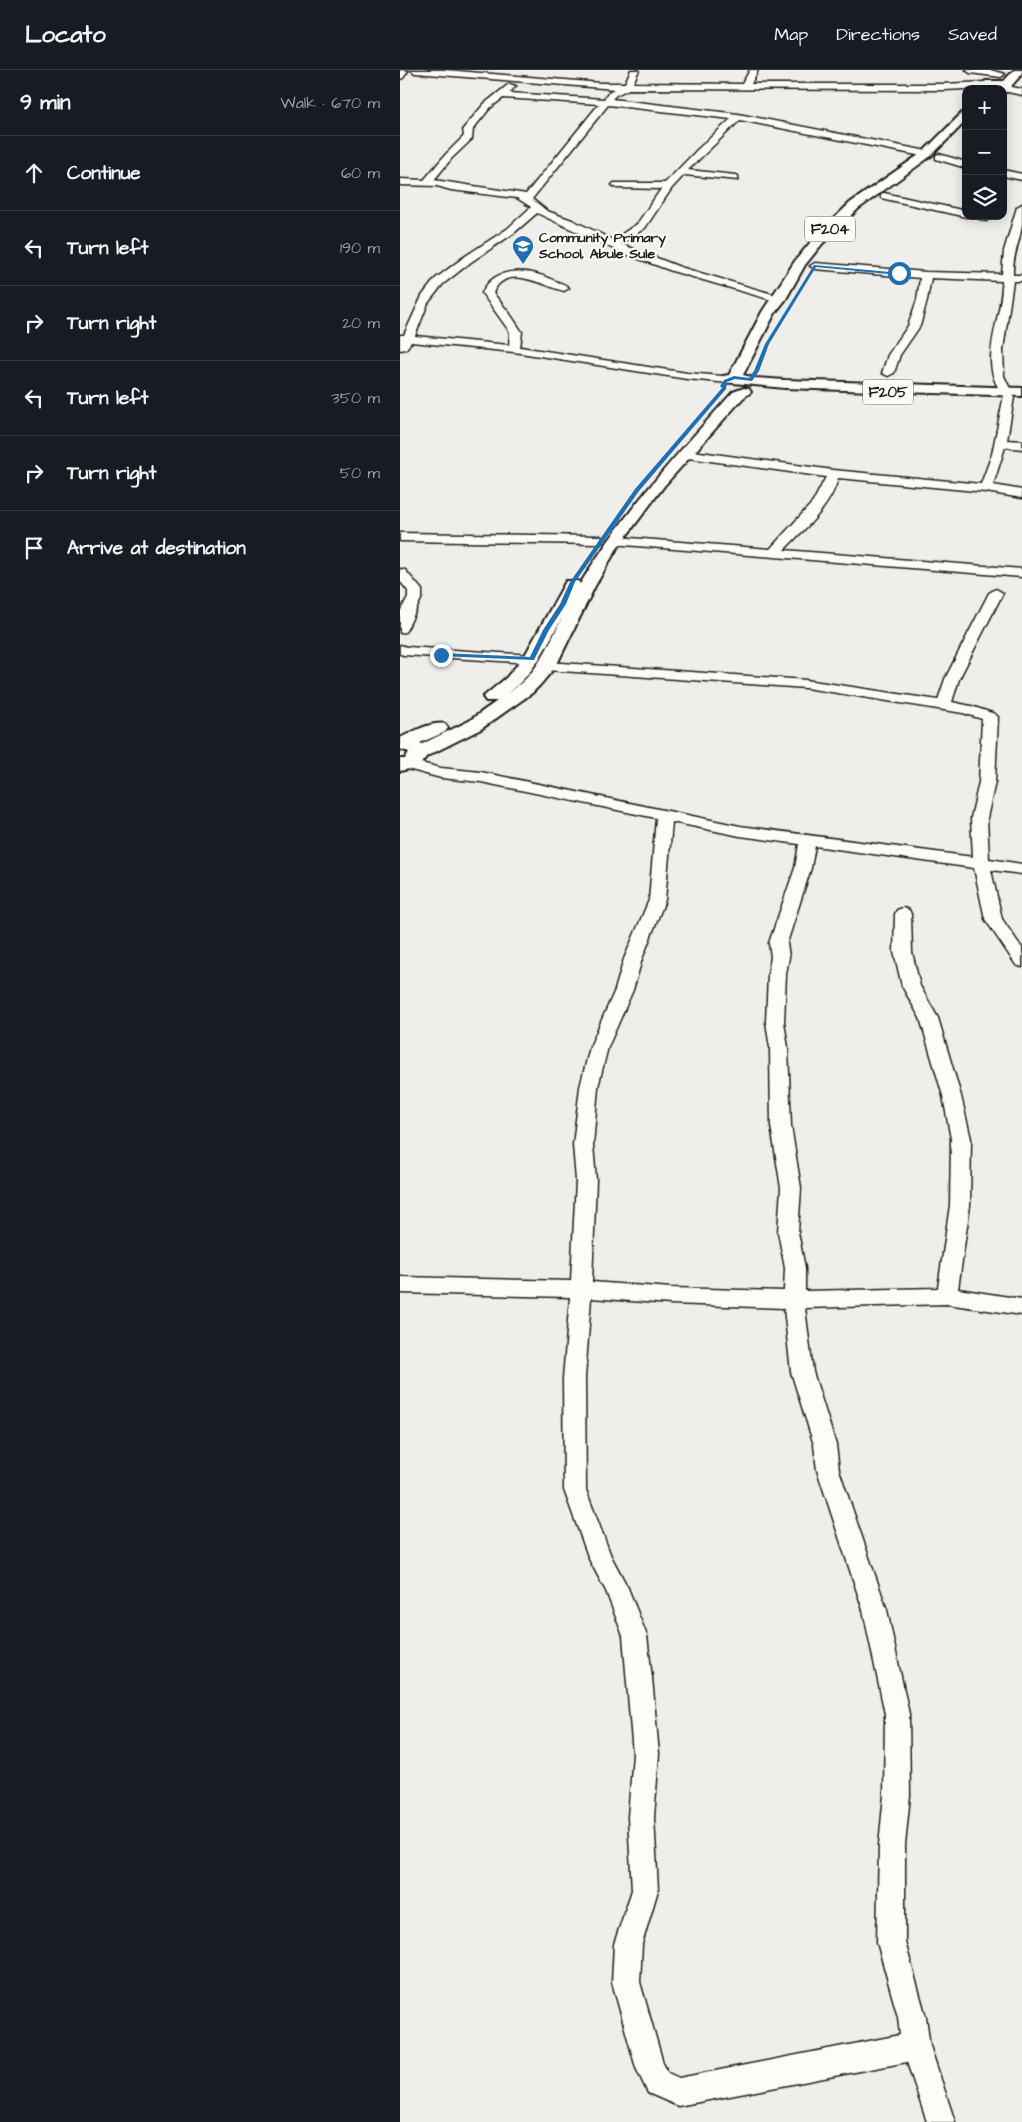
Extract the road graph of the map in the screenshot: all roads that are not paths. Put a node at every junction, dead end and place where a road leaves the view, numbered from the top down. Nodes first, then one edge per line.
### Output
1 (401, 70) edge
2 (415, 70) edge
3 (635, 70) edge
4 (754, 70) edge
5 (970, 70) edge
6 (1020, 70) edge
7 (1004, 72) edge
8 (500, 73) edge
9 (400, 76) edge
10 (518, 79) junction
11 (989, 85) edge
12 (628, 86) junction
13 (1007, 86) edge
14 (745, 87) junction
15 (944, 87) junction
16 (962, 87) edge
17 (1007, 87) edge
18 (962, 89) edge
19 (1022, 90) edge
20 (503, 95) junction
21 (607, 102) junction
22 (738, 117) junction
23 (962, 121) edge
24 (962, 133) edge
25 (933, 156) junction
26 (962, 164) edge
27 (681, 172) junction
28 (1007, 174) edge
29 (1022, 177) edge
30 (735, 178) dead end
31 (400, 182) edge
32 (427, 182) junction
33 (617, 185) dead end
34 (668, 186) junction
35 (884, 196) junction
36 (527, 198) junction
37 (1022, 207) edge
38 (536, 208) junction
39 (962, 213) edge
40 (614, 245) junction
41 (813, 270) joint
42 (926, 276) junction
43 (1008, 278) junction
44 (1022, 278) edge
45 (564, 288) dead end
46 (779, 299) junction
47 (405, 338) edge
48 (514, 348) junction
49 (400, 350) edge
50 (888, 374) dead end
51 (728, 383) junction
52 (752, 383) junction
53 (1022, 392) edge
54 (1012, 395) edge
55 (1000, 443) junction
56 (1022, 445) edge
57 (685, 454) junction
58 (833, 474) junction
59 (986, 488) junction
60 (1022, 494) edge
61 (400, 537) edge
62 (608, 541) junction
63 (774, 553) junction
64 (400, 573) edge
65 (1022, 573) edge
66 (996, 593) dead end
67 (400, 629) edge
68 (400, 649) edge
69 (532, 659) junction
70 (547, 666) junction
71 (944, 706) junction
72 (401, 744) edge
73 (411, 760) edge
74 (664, 816) junction
75 (808, 840) junction
76 (981, 864) junction
77 (1022, 869) edge
78 (903, 914) dead end
79 (1022, 961) edge
80 (400, 1284) edge
81 (581, 1289) junction
82 (946, 1296) junction
83 (794, 1300) junction
84 (1022, 1307) edge
85 (916, 2046) junction
86 (941, 2122) edge

1 - 9 street
2 - 8 street
3 - 12 street
4 - 14 street
5 - 7 street
6 - 13 main road
7 - 11 main road
8 - 10 street
10 - 12 street
10 - 20 street
12 - 14 street
12 - 21 street
14 - 15 street
15 - 16 street
15 - 18 street
17 - 19 street
20 - 21 street
20 - 32 street
21 - 22 street
21 - 36 street
22 - 25 street
22 - 27 street
23 - 25 main road, F204
24 - 25 main road, F204
25 - 26 street
25 - 35 main road, F204
25 - 46 main road, F204
27 - 30 street
27 - 34 street
28 - 29 street
31 - 32 street
32 - 36 street
33 - 34 street
34 - 40 street
35 - 39 street
35 - 41 main road, F204
36 - 38 street
37 - 43 street
38 - 40 street
38 - 47 street
40 - 46 street
41 - 42 street
42 - 43 street
42 - 50 street
43 - 44 street
43 - 54 street
45 - 48 street
46 - 51 main road, F204
47 - 48 street
47 - 49 street
48 - 51 street
51 - 52 main road
51 - 62 main road, F204
52 - 54 main road, F205
52 - 57 main road, F204
53 - 54 main road, F205
54 - 55 street
55 - 56 street
55 - 59 street
57 - 58 street
57 - 62 main road, F204
58 - 59 street
58 - 63 street
59 - 60 street
61 - 62 street
62 - 63 street
62 - 69 main road, F204
62 - 70 main road, F204
63 - 65 street
64 - 67 street
66 - 71 street
68 - 69 street
69 - 72 main road, F204
70 - 71 street
70 - 73 main road, F204
71 - 76 street
72 - 73 main road, F204
73 - 74 street
74 - 75 street
74 - 81 street
75 - 76 street
75 - 83 street
76 - 77 street
76 - 79 street
78 - 82 street
80 - 81 street
81 - 83 street
81 - 85 street
82 - 83 street
82 - 84 street
83 - 85 street
85 - 86 street

